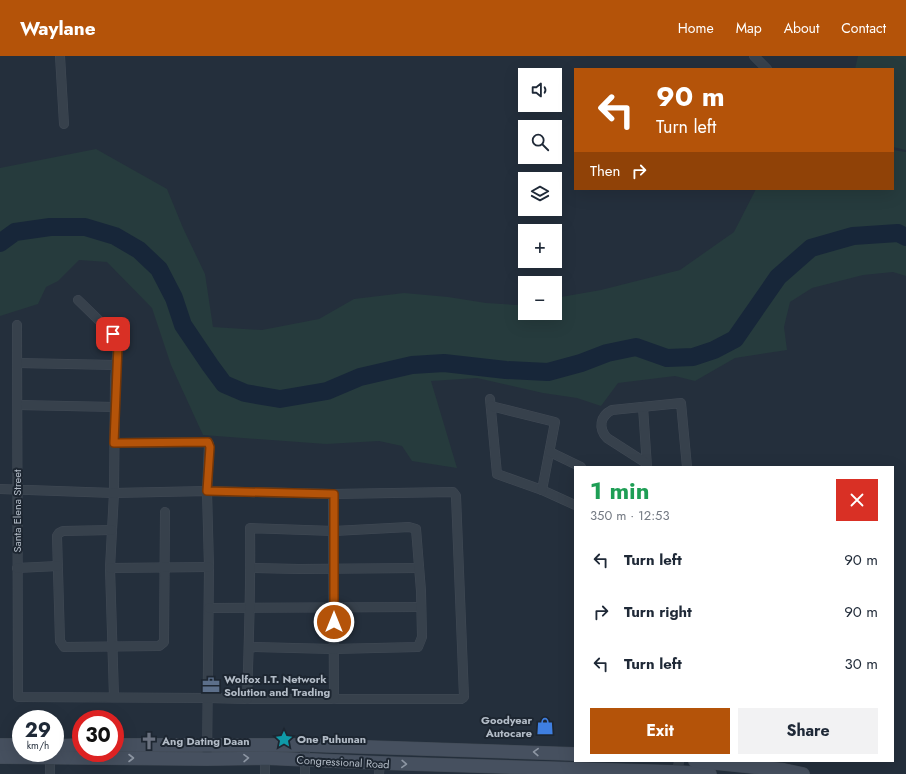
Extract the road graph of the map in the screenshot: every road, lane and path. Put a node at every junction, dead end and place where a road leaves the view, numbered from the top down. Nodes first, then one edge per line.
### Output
1 (60, 56) edge
2 (754, 56) edge
3 (766, 68) edge
4 (64, 124) dead end
5 (78, 300) dead end
6 (18, 325) dead end
7 (18, 363) junction
8 (116, 365) junction
9 (18, 405) junction
10 (115, 407) junction
11 (643, 407) junction
12 (114, 443) junction
13 (550, 452) junction
14 (647, 465) edge
15 (579, 466) edge
16 (687, 466) edge
17 (0, 489) edge
18 (17, 489) junction
19 (542, 490) junction
20 (207, 491) junction
21 (114, 493) junction
22 (334, 494) junction
23 (574, 505) edge
24 (165, 512) dead end
25 (112, 530) junction
26 (334, 531) junction
27 (58, 566) junction
28 (164, 567) junction
29 (209, 567) junction
30 (17, 568) junction
31 (110, 568) junction
32 (250, 568) junction
33 (334, 568) junction
34 (419, 568) junction
35 (250, 607) junction
36 (421, 607) junction
37 (209, 608) junction
38 (334, 608) junction
39 (112, 646) junction
40 (249, 647) junction
41 (334, 649) junction
42 (114, 697) junction
43 (208, 698) junction
44 (334, 699) junction
45 (247, 700) junction
46 (0, 745) edge
47 (12, 745) edge
48 (208, 745) junction
49 (306, 745) junction
50 (124, 746) edge
51 (502, 750) junction
52 (574, 754) edge
53 (64, 755) edge
54 (0, 757) edge
55 (12, 757) edge
56 (265, 758) junction
57 (207, 759) junction
58 (305, 760) junction
59 (50, 762) edge
60 (698, 762) edge
61 (784, 765) edge
62 (715, 768) edge
63 (379, 769) edge
64 (678, 769) edge
65 (502, 770) edge
66 (50, 774) edge
67 (264, 774) edge
68 (305, 774) edge
69 (803, 774) edge

1 - 4 street
2 - 3 street
5 - 8 street
6 - 7 street, Santa Elena Street
7 - 8 street
7 - 9 street, Santa Elena Street
8 - 10 street
9 - 10 street
9 - 18 street, Santa Elena Street
10 - 12 street
11 - 14 street
11 - 14 street
11 - 16 street
12 - 20 street
12 - 21 street
13 - 15 street
13 - 19 street
13 - 19 street
17 - 18 street
18 - 21 street
18 - 30 street, Santa Elena Street
19 - 23 street
20 - 21 street
20 - 22 street
20 - 29 street
21 - 25 street
22 - 26 street
22 - 44 street
24 - 28 street
25 - 27 street
25 - 31 street
26 - 32 street
26 - 33 street
26 - 34 street
27 - 30 street
27 - 39 street
28 - 29 street
28 - 31 street
28 - 39 street
29 - 37 street
30 - 42 street, Santa Elena Street
31 - 39 street
32 - 33 street
32 - 35 street
33 - 34 street
33 - 38 street
34 - 36 street
35 - 37 street
35 - 38 street
35 - 40 street
36 - 38 street
36 - 41 street
37 - 43 street
38 - 41 street
39 - 42 street
40 - 41 street
40 - 45 street
41 - 44 street
42 - 43 street
43 - 45 street
43 - 48 street
44 - 45 street
46 - 47 main road
48 - 49 main road, Congressional Road
48 - 50 main road, Congressional Road
48 - 57 street
49 - 51 main road, Congressional Road
49 - 58 street
52 -> 51 main road, Congressional Road
51 - 65 street
53 -> 57 main road, Congressional Road
54 - 55 main road, Congressional Road
57 -> 56 main road, Congressional Road
56 - 58 main road, Congressional Road
56 - 67 street
58 - 63 main road, Congressional Road
58 - 68 street
59 - 66 street
60 - 62 main road, Congressional Road
61 - 62 main road, Congressional Road
61 - 69 main road, Congressional Road
62 - 64 main road, Congressional Road
63 -> 65 main road, Congressional Road
64 - 65 main road, Congressional Road

